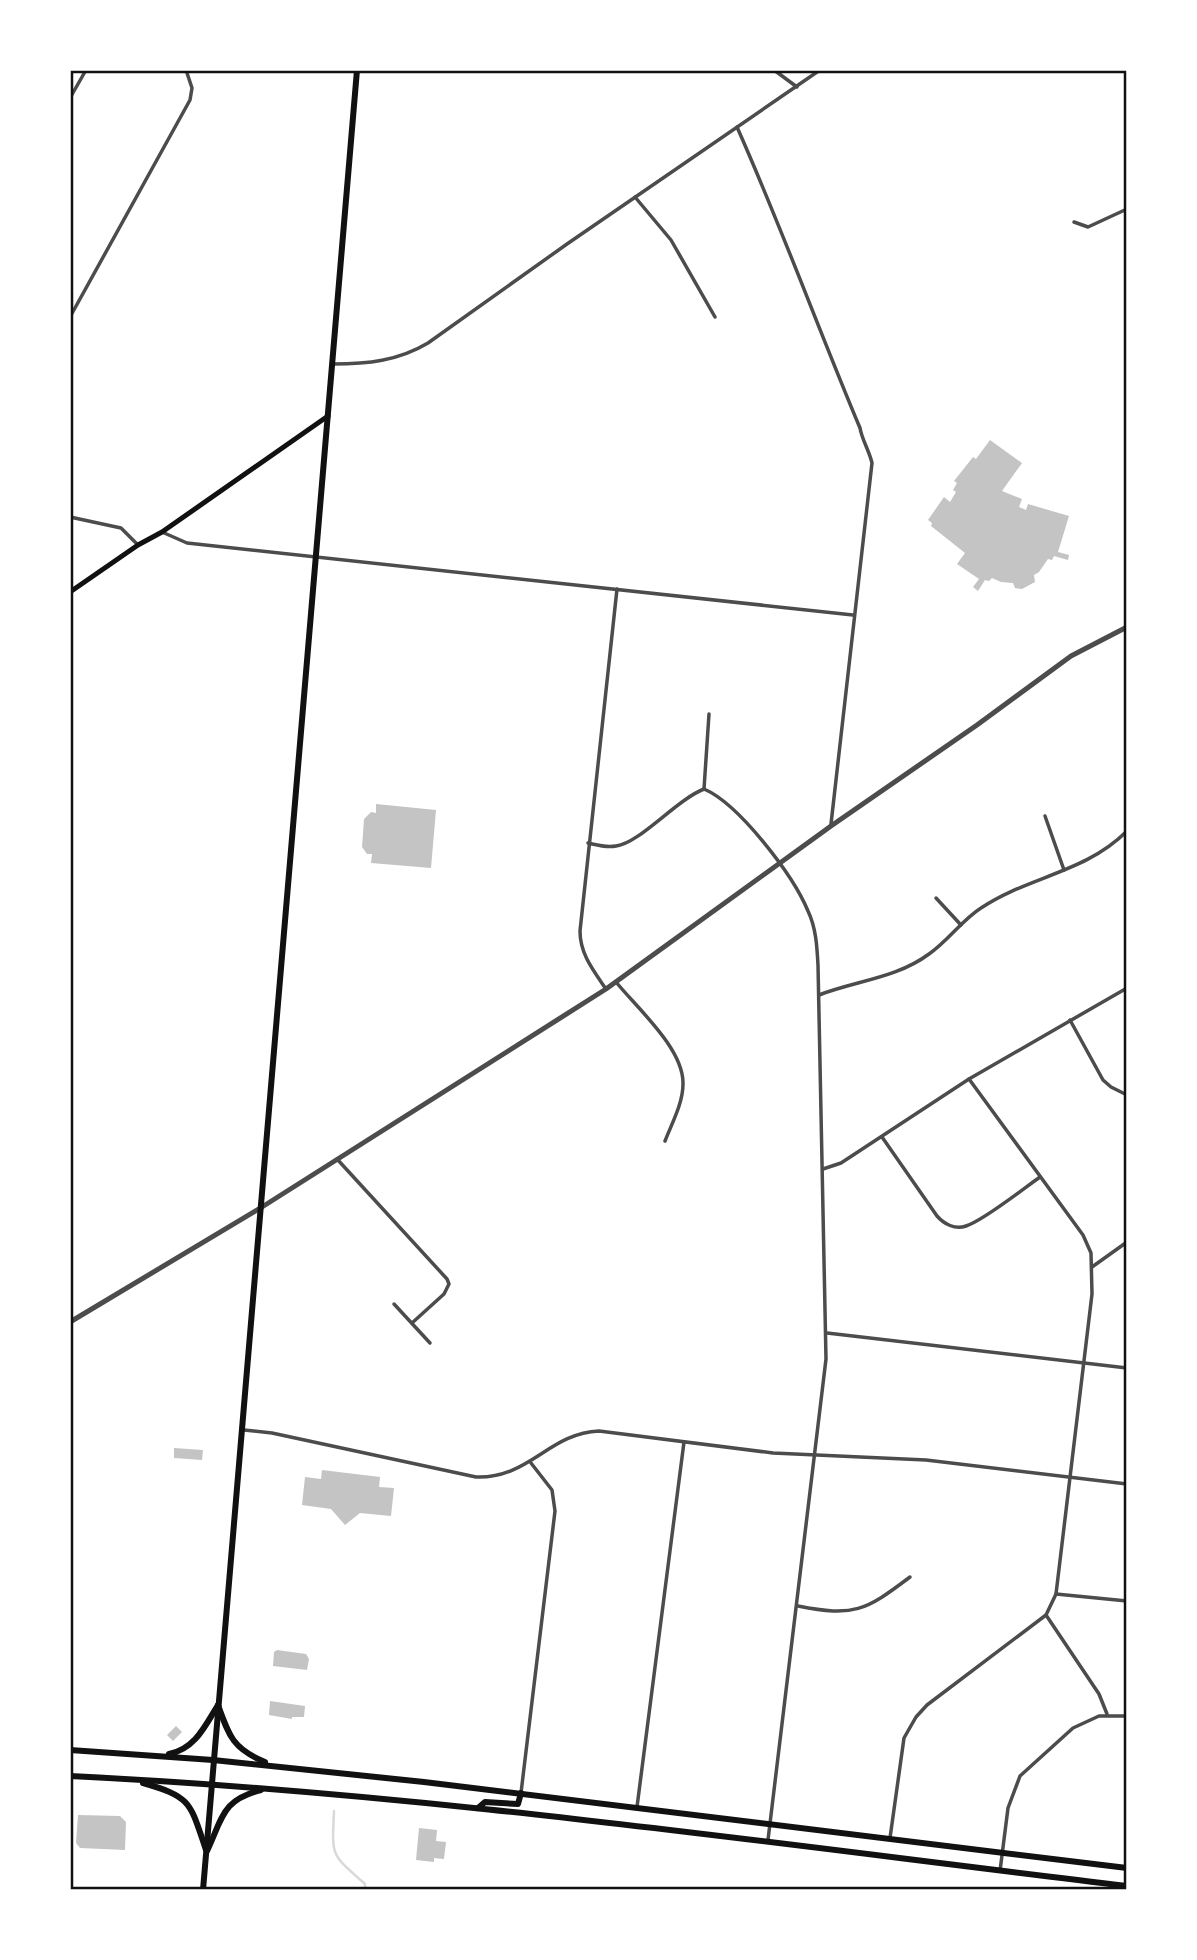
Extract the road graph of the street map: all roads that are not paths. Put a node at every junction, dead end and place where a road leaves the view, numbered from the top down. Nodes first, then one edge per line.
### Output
1 (86, 70) edge
2 (186, 70) edge
3 (358, 70) edge
4 (774, 70) edge
5 (820, 70) edge
6 (797, 88) junction
7 (70, 98) edge
8 (737, 127) junction
9 (635, 197) junction
10 (1127, 209) edge
11 (1074, 222) dead end
12 (70, 317) edge
13 (715, 317) dead end
14 (333, 365) junction
15 (328, 416) junction
16 (70, 517) edge
17 (162, 532) junction
18 (138, 545) junction
19 (316, 556) junction
20 (617, 589) junction
21 (70, 592) edge
22 (854, 615) junction
23 (1127, 627) edge
24 (709, 713) dead end
25 (704, 789) junction
26 (1045, 816) dead end
27 (831, 826) junction
28 (1127, 831) edge
29 (588, 843) junction
30 (781, 864) junction
31 (1064, 870) junction
32 (936, 898) dead end
33 (961, 925) junction
34 (616, 982) junction
35 (1127, 988) edge
36 (606, 989) junction
37 (819, 995) junction
38 (1070, 1020) junction
39 (969, 1079) junction
40 (1127, 1095) edge
41 (882, 1136) junction
42 (665, 1141) dead end
43 (337, 1159) junction
44 (823, 1169) junction
45 (1040, 1177) junction
46 (262, 1207) junction
47 (1127, 1242) edge
48 (1092, 1267) junction
49 (394, 1304) dead end
50 (70, 1322) edge
51 (412, 1323) junction
52 (827, 1333) junction
53 (430, 1343) dead end
54 (1083, 1363) junction
55 (1127, 1368) edge
56 (244, 1430) junction
57 (684, 1442) junction
58 (814, 1456) junction
59 (530, 1462) junction
60 (1070, 1477) junction
61 (1127, 1484) edge
62 (910, 1577) dead end
63 (1056, 1594) junction
64 (1127, 1601) edge
65 (798, 1606) junction
66 (1046, 1615) junction
67 (218, 1705) junction
68 (1107, 1714) junction
69 (1127, 1716) edge
70 (70, 1750) edge
71 (155, 1755) junction
72 (214, 1760) junction
73 (273, 1765) junction
74 (70, 1776) edge
75 (131, 1779) junction
76 (212, 1784) junction
77 (267, 1788) junction
78 (522, 1793) junction
79 (637, 1807) junction
80 (478, 1808) junction
81 (770, 1825) junction
82 (890, 1838) junction
83 (768, 1843) junction
84 (206, 1851) junction
85 (1002, 1853) junction
86 (1127, 1868) edge
87 (1000, 1871) junction
88 (1127, 1886) edge
89 (203, 1890) edge

1 - 7 street
2 - 12 street
3 - 14 main road
4 - 6 street
5 - 6 street
6 - 8 street
8 - 9 street
8 - 22 street
9 - 13 street
9 - 14 street
10 - 11 street
14 - 15 main road
15 - 17 main road
15 - 19 main road
16 - 18 street
17 - 18 main road
17 - 19 street
18 - 21 main road
19 - 20 street
19 - 46 main road
20 - 22 street
20 - 29 street
22 - 27 street
23 - 27 street
24 - 25 street
25 - 29 street
25 - 30 street
26 - 31 street
27 - 30 street
28 - 31 street
29 - 36 street
30 - 34 street
30 - 37 street
31 - 33 street
32 - 33 street
33 - 37 street
34 - 36 street
34 - 42 street
35 - 38 street
36 - 43 street
37 - 44 street
38 - 39 street
38 - 40 street
39 - 41 street
39 - 45 street
41 - 44 street
41 - 45 street
43 - 46 street
43 - 51 street
44 - 52 street
45 - 48 street
46 - 50 street
46 - 56 main road
47 - 48 street
48 - 54 street
49 - 51 street
51 - 53 street
52 - 54 street
52 - 58 street
54 - 55 street
54 - 60 street
56 - 59 street
56 - 67 main road
57 - 58 street
57 - 59 street
57 - 79 street
58 - 60 street
58 - 65 street
59 - 78 street
60 - 61 street
60 - 63 street
62 - 65 street
63 - 64 street
63 - 66 street
65 - 81 street
66 - 68 street
66 - 82 street
67 - 71 main road
67 - 72 main road
67 - 73 main road
68 - 69 street
68 - 85 street
70 - 71 main road
71 - 72 main road
72 - 73 main road
72 - 76 main road
73 - 78 main road
74 - 75 main road
75 - 76 main road
75 - 84 main road
76 - 77 main road
76 - 84 main road
77 - 80 main road
77 - 84 main road
78 - 79 main road
78 - 80 main road
79 - 81 main road
80 - 83 main road
81 - 82 main road
81 - 83 street
82 - 85 main road
83 - 87 main road
84 - 89 main road
85 - 86 main road
85 - 87 street
87 - 88 main road

